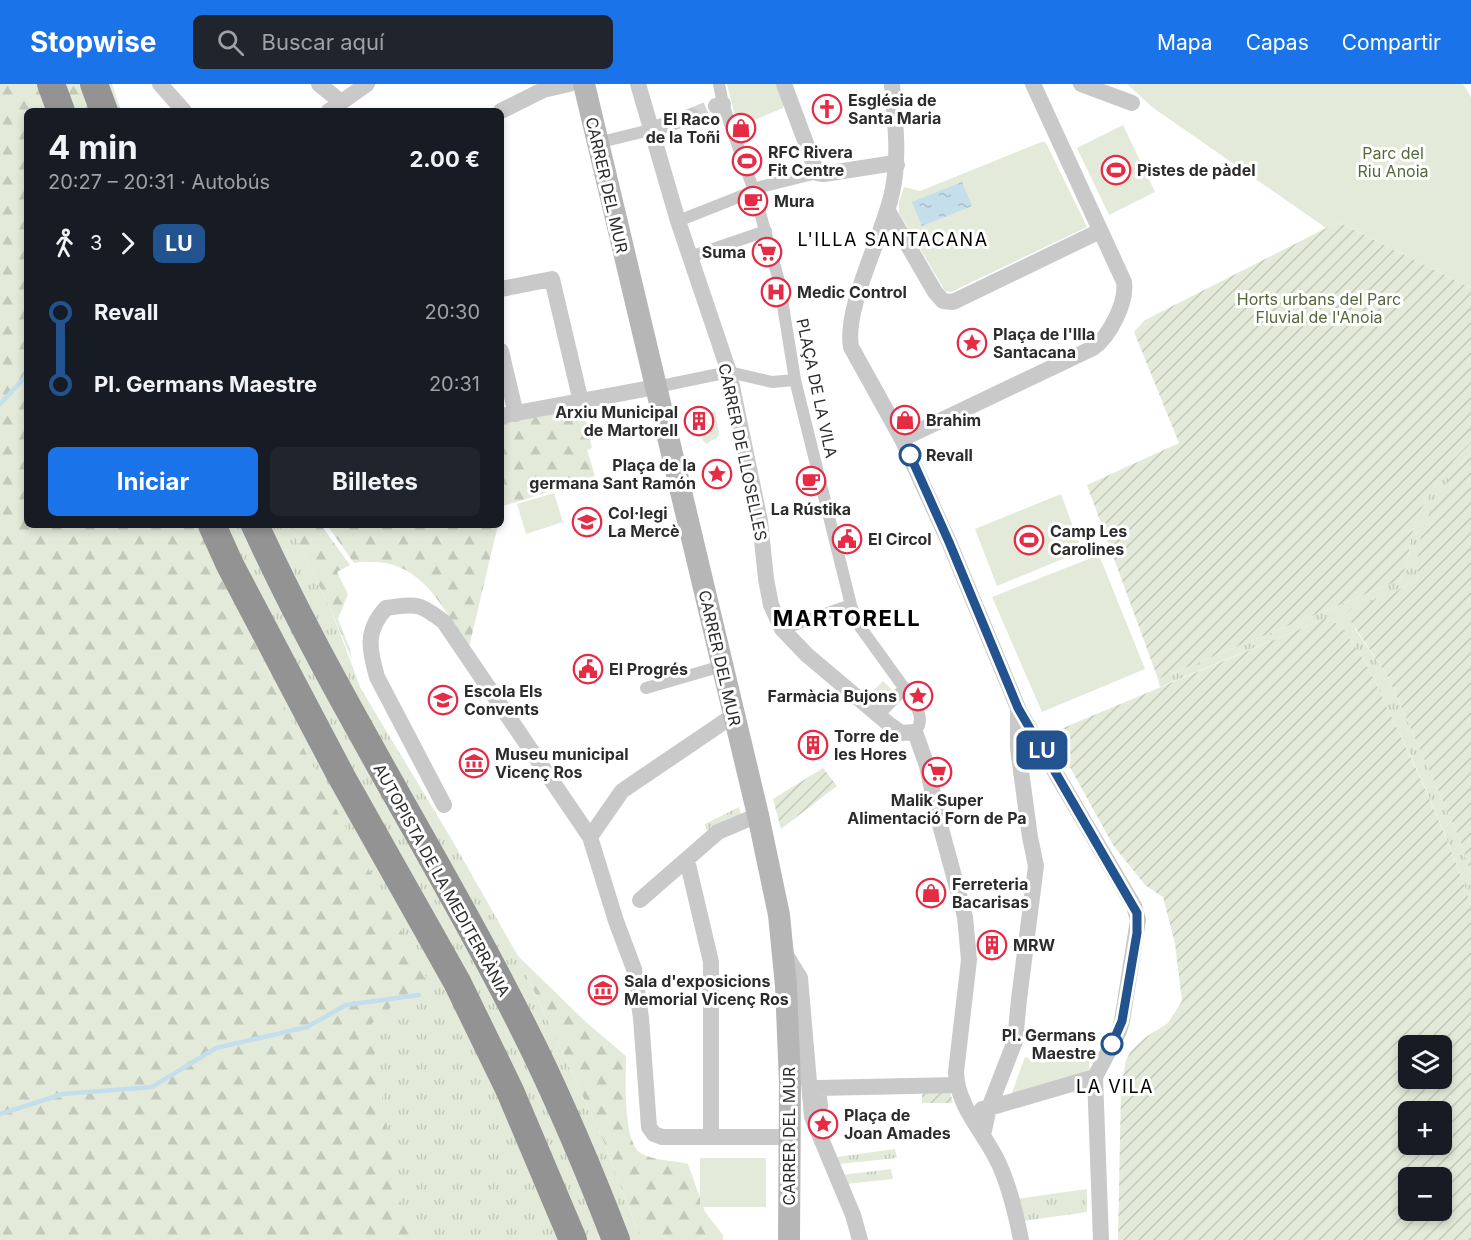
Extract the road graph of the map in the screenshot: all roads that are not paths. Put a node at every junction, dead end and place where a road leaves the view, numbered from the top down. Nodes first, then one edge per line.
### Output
1 (51, 84) edge
2 (94, 84) edge
3 (160, 84) edge
4 (319, 84) edge
5 (367, 84) edge
6 (569, 84) edge
7 (584, 84) edge
8 (638, 84) edge
9 (719, 84) edge
10 (784, 84) edge
11 (892, 84) edge
12 (1033, 84) edge
13 (1081, 84) edge
14 (1132, 103) dead end
15 (60, 108) edge
16 (103, 108) edge
17 (181, 108) edge
18 (337, 108) edge
19 (504, 110) edge
20 (692, 116) tunnel mouth
21 (650, 130) junction
22 (597, 142) junction
23 (897, 165) junction
24 (817, 173) junction
25 (754, 191) junction
26 (888, 211) junction
27 (678, 220) junction
28 (765, 231) junction
29 (1101, 231) junction
30 (690, 258) junction
31 (504, 288) edge
32 (729, 372) junction
33 (504, 375) edge
34 (795, 380) junction
35 (656, 387) junction
36 (580, 402) junction
37 (509, 415) edge
38 (902, 439) junction
39 (213, 528) edge
40 (256, 528) edge
41 (851, 605) junction
42 (782, 629) junction
43 (715, 668) dead end
44 (646, 688) dead end
45 (905, 688) junction
46 (1018, 708) junction
47 (734, 714) junction
48 (878, 715) junction
49 (915, 732) junction
50 (444, 805) dead end
51 (758, 815) junction
52 (590, 837) junction
53 (687, 860) junction
54 (640, 900) dead end
55 (784, 952) junction
56 (1095, 1077) junction
57 (956, 1085) junction
58 (964, 1103) junction
59 (989, 1108) junction
60 (983, 1135) junction
61 (711, 1137) junction
62 (790, 1137) junction
63 (831, 1160) junction
64 (573, 1240) edge
65 (616, 1240) edge
66 (789, 1240) edge
67 (860, 1240) edge
68 (1021, 1240) edge
69 (1101, 1240) edge

1 - 15 highway
2 - 16 highway
3 - 17 street
4 - 18 street
5 - 18 street
6 - 19 street
7 - 22 main road, CARRER DEL MUR
8 - 21 street, CARRER DE LLOSELLES
9 - 25 street, PLAÇA DE LA VILA
10 - 24 street
11 - 23 street
12 - 29 street
13 - 14 street
20 - 21 street
21 - 22 street
21 - 27 street, CARRER DE LLOSELLES
22 - 35 main road, CARRER DEL MUR
23 - 24 street
23 - 26 street
24 - 25 street
25 - 27 street
25 - 28 street, PLAÇA DE LA VILA
26 - 29 street
26 - 38 street
27 - 30 street, CARRER DE LLOSELLES
28 - 30 street
28 - 34 street, PLAÇA DE LA VILA
29 - 38 street
30 - 32 street, CARRER DE LLOSELLES
31 - 36 street
32 - 34 street
32 - 35 street
32 - 42 street, CARRER DE LLOSELLES
33 - 37 street
34 - 41 street, PLAÇA DE LA VILA
35 - 36 street
35 - 47 main road, CARRER DEL MUR
36 - 37 street
38 - 46 street
39 - 64 highway
40 - 65 highway, AUTOPISTA DE LA MEDITERRÀNIA
41 - 42 street
41 - 45 street, PLAÇA DE LA VILA
42 - 48 street, CARRER DE LLOSELLES
43 - 44 street
45 - 48 street
45 - 49 street, PLAÇA DE LA VILA
46 - 56 street
46 - 59 street
47 - 51 main road, CARRER DEL MUR
47 - 52 street
48 - 49 street, CARRER DE LLOSELLES
49 - 57 street
50 - 52 street
51 - 53 street
51 - 55 main road, CARRER DEL MUR
52 - 61 street
53 - 54 street
53 - 61 street
55 - 62 main road, CARRER DEL MUR
55 - 63 street
56 - 59 street
56 - 69 street
57 - 58 street
57 - 63 street
58 - 59 street
58 - 60 street
59 - 60 street
60 - 68 street
61 - 62 street
62 - 66 main road, CARRER DEL MUR
63 - 67 street

